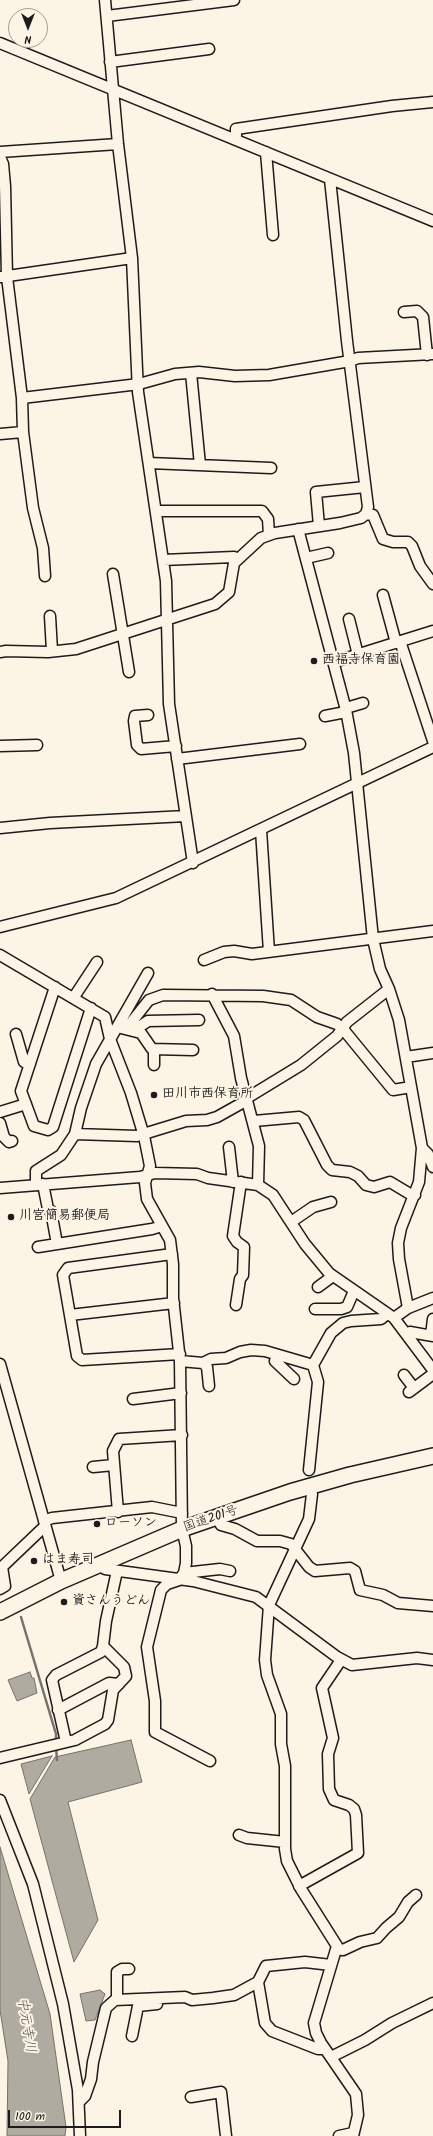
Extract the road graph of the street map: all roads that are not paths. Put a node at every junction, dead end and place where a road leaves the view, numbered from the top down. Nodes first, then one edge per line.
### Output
1 (105, 0) edge
2 (234, 0) edge
3 (107, 16) junction
4 (0, 43) edge
5 (209, 49) dead end
6 (110, 62) junction
7 (113, 89) junction
8 (433, 102) edge
9 (236, 139) junction
10 (118, 144) junction
11 (0, 152) edge
12 (266, 152) junction
13 (0, 157) edge
14 (330, 179) junction
15 (433, 222) edge
16 (273, 235) dead end
17 (132, 258) junction
18 (3, 277) edge
19 (404, 312) dead end
20 (430, 355) edge
21 (350, 361) junction
22 (191, 373) junction
23 (139, 384) junction
24 (22, 398) junction
25 (22, 432) junction
26 (0, 434) edge
27 (149, 463) junction
28 (200, 465) junction
29 (271, 468) dead end
30 (365, 487) junction
31 (156, 511) junction
32 (366, 514) junction
33 (319, 526) junction
34 (298, 529) junction
35 (269, 535) junction
36 (328, 553) dead end
37 (306, 558) junction
38 (237, 559) junction
39 (163, 560) junction
40 (113, 574) dead end
41 (45, 576) dead end
42 (433, 583) edge
43 (383, 595) dead end
44 (50, 616) dead end
45 (349, 619) dead end
46 (166, 620) junction
47 (433, 631) edge
48 (124, 634) junction
49 (398, 642) junction
50 (52, 651) junction
51 (0, 652) edge
52 (358, 655) junction
53 (334, 662) junction
54 (129, 672) dead end
55 (363, 702) dead end
56 (346, 710) junction
57 (148, 715) dead end
58 (325, 716) dead end
59 (433, 740) edge
60 (300, 744) dead end
61 (0, 746) edge
62 (37, 746) dead end
63 (176, 746) junction
64 (433, 747) edge
65 (177, 759) junction
66 (357, 783) junction
67 (186, 816) junction
68 (0, 828) edge
69 (261, 830) junction
70 (193, 863) junction
71 (0, 927) edge
72 (433, 931) edge
73 (373, 939) junction
74 (269, 952) junction
75 (0, 955) edge
76 (204, 960) dead end
77 (97, 962) dead end
78 (148, 973) dead end
79 (55, 987) junction
80 (390, 989) junction
81 (212, 994) junction
82 (74, 997) junction
83 (91, 1008) junction
84 (199, 1020) dead end
85 (125, 1029) junction
86 (343, 1029) junction
87 (16, 1034) dead end
88 (110, 1039) junction
89 (154, 1049) junction
90 (193, 1050) dead end
91 (433, 1053) edge
92 (406, 1057) junction
93 (30, 1064) junction
94 (154, 1065) dead end
95 (411, 1087) junction
96 (247, 1098) junction
97 (26, 1104) junction
98 (0, 1112) edge
99 (254, 1121) junction
100 (0, 1123) edge
101 (75, 1134) junction
102 (143, 1134) junction
103 (12, 1141) dead end
104 (229, 1147) dead end
105 (422, 1148) junction
106 (433, 1167) edge
107 (147, 1175) junction
108 (237, 1182) junction
109 (40, 1184) junction
110 (258, 1185) junction
111 (0, 1188) edge
112 (415, 1195) junction
113 (331, 1202) dead end
114 (291, 1222) junction
115 (162, 1226) junction
116 (57, 1244) junction
117 (38, 1247) dead end
118 (172, 1254) junction
119 (333, 1276) junction
120 (318, 1287) dead end
121 (354, 1291) junction
122 (433, 1298) edge
123 (174, 1303) junction
124 (236, 1305) dead end
125 (408, 1308) junction
126 (315, 1309) dead end
127 (70, 1315) junction
128 (390, 1316) junction
129 (433, 1319) edge
130 (407, 1334) junction
131 (432, 1336) edge
132 (277, 1355) junction
133 (180, 1357) junction
134 (203, 1363) junction
135 (0, 1364) edge
136 (313, 1365) junction
137 (433, 1370) edge
138 (433, 1374) edge
139 (404, 1375) dead end
140 (294, 1379) dead end
141 (209, 1386) dead end
142 (181, 1393) junction
143 (133, 1399) dead end
144 (182, 1435) junction
145 (433, 1448) edge
146 (433, 1456) edge
147 (114, 1465) junction
148 (93, 1467) dead end
149 (309, 1470) dead end
150 (312, 1494) dead end
151 (118, 1512) junction
152 (217, 1518) junction
153 (182, 1521) junction
154 (45, 1524) junction
155 (295, 1550) junction
156 (98, 1564) junction
157 (117, 1571) junction
158 (230, 1571) dead end
159 (60, 1576) junction
160 (182, 1576) junction
161 (0, 1589) edge
162 (0, 1602) edge
163 (269, 1606) junction
164 (433, 1606) edge
165 (0, 1612) edge
166 (103, 1646) junction
167 (341, 1660) junction
168 (433, 1660) edge
169 (118, 1684) junction
170 (58, 1710) junction
171 (66, 1742) junction
172 (0, 1758) edge
173 (210, 1761) dead end
174 (0, 1800) edge
175 (239, 1835) dead end
176 (285, 1842) junction
177 (299, 1886) junction
178 (416, 1895) dead end
179 (336, 1949) junction
180 (331, 1965) junction
181 (129, 1969) dead end
182 (258, 1982) junction
183 (161, 1998) junction
184 (117, 1999) junction
185 (433, 2003) edge
186 (132, 2036) dead end
187 (328, 2053) junction
188 (191, 2097) dead end
189 (79, 2102) junction
190 (353, 2135) edge
191 (80, 2136) edge
192 (226, 2136) edge
193 (339, 2136) edge

1 - 3 street
2 - 3 street
3 - 6 street
4 - 7 street
5 - 6 street
6 - 7 street
7 - 9 street
7 - 10 street
8 - 9 street
9 - 12 street
10 - 11 street
10 - 17 street
12 - 14 street
12 - 16 street
13 - 18 street
14 - 15 street
14 - 21 street
17 - 18 street
17 - 23 street
18 - 24 street
19 - 20 street
20 - 21 street
21 - 22 street
21 - 30 street
22 - 23 street
22 - 28 street
23 - 24 street
23 - 27 street
24 - 25 street
25 - 26 street
25 - 41 street
27 - 28 street
27 - 31 street
28 - 29 street
30 - 32 street
30 - 33 street
31 - 35 street
31 - 39 street
32 - 33 street
32 - 42 street
33 - 34 street
34 - 35 street
34 - 37 street
35 - 38 street
36 - 37 street
37 - 53 street
38 - 39 street
38 - 46 street
39 - 46 street
40 - 48 street
43 - 49 street
44 - 50 street
45 - 52 street
46 - 48 street
46 - 63 street
47 - 49 street
48 - 50 street
48 - 54 street
49 - 52 street
49 - 59 street
50 - 51 street
52 - 53 street
53 - 56 street
55 - 56 street
56 - 58 street
56 - 66 street
57 - 63 street
60 - 65 street
61 - 62 street
63 - 65 street
64 - 66 street
65 - 67 street
66 - 69 street
66 - 73 street
67 - 68 street
67 - 70 street
69 - 70 street
69 - 74 street
70 - 71 street
72 - 73 street
73 - 74 street
73 - 80 street
74 - 76 street
75 - 79 street
77 - 82 street
78 - 85 street
79 - 82 street
79 - 93 street
80 - 86 street
80 - 92 street
81 - 85 street
81 - 86 street
81 - 96 street
82 - 83 street
83 - 88 street
83 - 97 street
84 - 85 street
85 - 88 street
85 - 89 street
86 - 95 street
86 - 96 street
87 - 93 street
88 - 101 street
88 - 102 street
89 - 90 street
89 - 94 street
91 - 92 street
92 - 95 street
93 - 97 street
95 - 105 street
96 - 99 street
96 - 102 street
97 - 98 street
99 - 110 street
99 - 112 street
100 - 103 street
101 - 102 street
101 - 109 street
102 - 107 street
104 - 108 street
105 - 106 street
105 - 112 street
107 - 108 street
107 - 109 street
107 - 115 street
108 - 110 street
108 - 124 street
109 - 111 street
109 - 116 street
110 - 114 street
112 - 125 street
113 - 114 street
114 - 119 street
115 - 116 street
115 - 118 street
116 - 117 street
118 - 123 street
118 - 127 street
119 - 120 street
119 - 121 street
121 - 126 street
121 - 128 street
122 - 125 street
123 - 127 street
123 - 133 street
125 - 128 street
127 - 133 street
128 - 130 street
128 - 136 street
129 - 131 street
130 - 131 street
130 - 137 street
132 - 134 street
132 - 136 street
132 - 140 street
133 - 134 street
133 - 142 street
134 - 141 street
135 - 154 street
136 - 149 street
138 - 139 street
142 - 143 street
142 - 144 street
144 - 147 street
144 - 153 street
145 - 153 highway, 国道201号
146 - 152 highway, 国道201号
147 - 148 street
147 - 151 street
150 - 155 street
151 - 153 street
151 - 154 street
152 - 153 highway, 国道201号
152 - 155 street
153 - 156 highway, 国道201号
153 - 159 highway, 国道201号
153 - 160 street
154 - 159 street
154 - 161 street
155 - 163 street
155 - 164 street
156 - 157 street
156 - 159 highway, 国道201号
157 - 160 street
157 - 166 street
158 - 160 street
159 - 162 highway, 国道201号
159 - 165 highway, 国道201号
160 - 163 street
160 - 173 street
163 - 167 street
163 - 176 street
166 - 169 street
166 - 170 street
167 - 168 street
167 - 177 street
169 - 170 street
169 - 171 street
170 - 171 street
171 - 172 street
174 - 189 street
175 - 176 street
176 - 177 street
177 - 179 street
178 - 179 street
179 - 180 street
180 - 182 street
180 - 187 street
181 - 184 street
182 - 183 street
182 - 187 street
183 - 184 street
183 - 186 street
184 - 189 street
185 - 187 street
187 - 190 street
188 - 192 street
189 - 191 street
190 - 193 street

